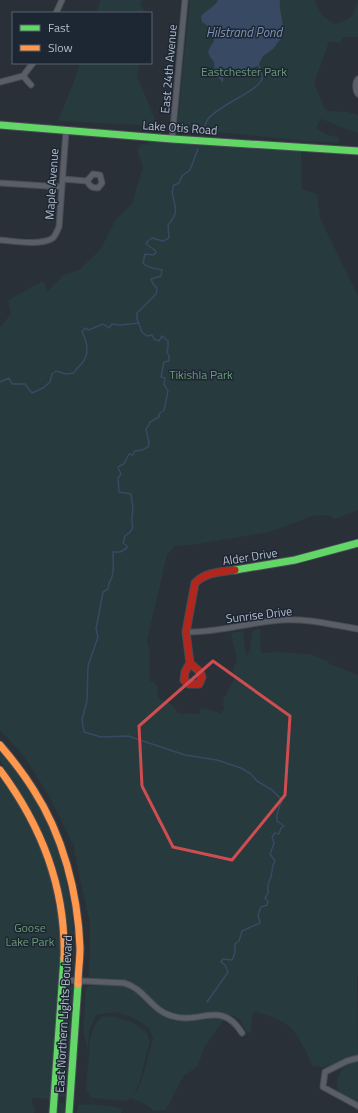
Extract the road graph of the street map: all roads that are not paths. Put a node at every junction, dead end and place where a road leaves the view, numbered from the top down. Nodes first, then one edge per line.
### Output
1 (62, 0) edge
2 (185, 0) edge
3 (56, 12) edge
4 (32, 64) edge
5 (23, 76) junction
6 (358, 79) edge
7 (0, 82) edge
8 (31, 85) dead end
9 (358, 94) edge
10 (0, 125) edge
11 (66, 131) junction
12 (172, 139) junction
13 (358, 151) edge
14 (63, 179) junction
15 (87, 181) dead end
16 (0, 183) edge
17 (62, 187) junction
18 (0, 240) edge
19 (358, 543) edge
20 (358, 629) edge
21 (186, 632) junction
22 (190, 663) dead end
23 (0, 745) edge
24 (0, 770) edge
25 (63, 980) junction
26 (79, 981) junction
27 (242, 1033) dead end
28 (358, 1058) edge
29 (358, 1106) edge
30 (53, 1113) edge
31 (69, 1113) edge

1 - 3 street
2 - 12 street, East 24th Avenue
4 - 5 street
5 - 7 street
5 - 8 street
6 - 9 street
10 - 11 main road, Lake Otis Road
11 - 12 main road, Lake Otis Road
11 - 14 street, Maple Avenue
12 - 13 main road, Lake Otis Road
14 - 15 street
14 - 17 street, Maple Avenue
16 - 17 street
17 - 18 street, Maple Avenue
19 - 21 main road, Alder Drive
20 - 21 street, Sunrise Drive
21 - 22 main road, Alder Drive
23 - 26 main road, East Northern Lights Boulevard
24 - 25 main road, East Northern Lights Boulevard
25 - 26 street
25 - 30 main road, East Northern Lights Boulevard
26 - 27 street
26 - 31 main road, East Northern Lights Boulevard
28 - 29 street

